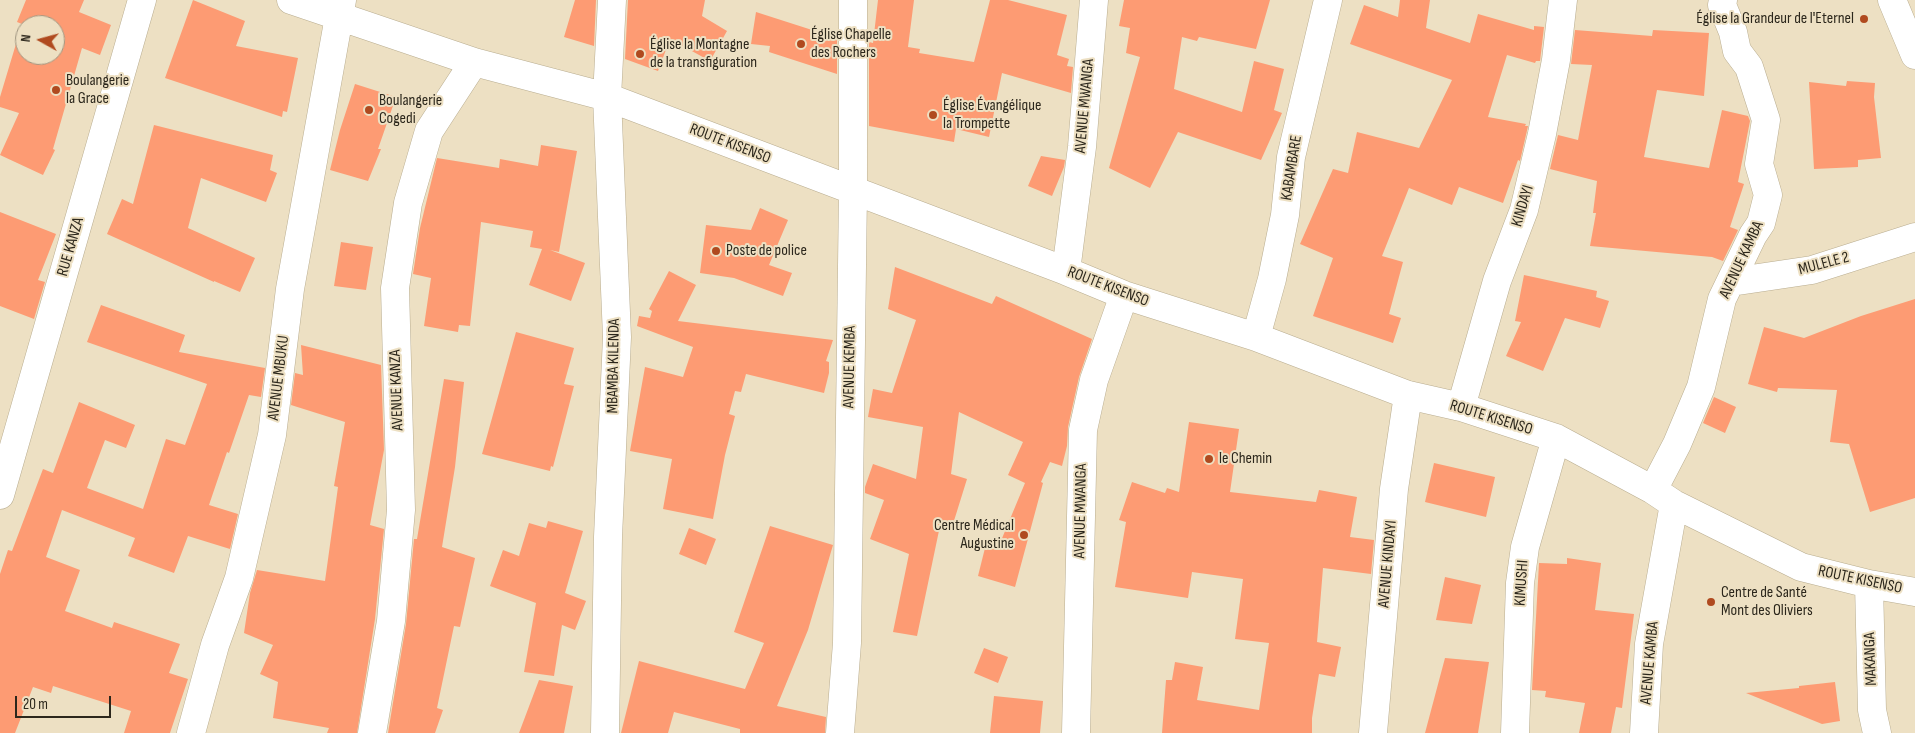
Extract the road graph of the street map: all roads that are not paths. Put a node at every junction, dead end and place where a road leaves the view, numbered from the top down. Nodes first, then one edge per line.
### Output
1 (142, 0) edge
2 (291, 0) edge
3 (612, 0) edge
4 (853, 0) edge
5 (1094, 0) edge
6 (1328, 0) edge
7 (1563, 0) edge
8 (1723, 0) edge
9 (1892, 0) edge
10 (341, 8) edge
11 (1915, 55) edge
12 (474, 62) junction
13 (607, 97) junction
14 (853, 190) junction
15 (1915, 237) edge
16 (1066, 271) junction
17 (1731, 282) junction
18 (1124, 295) junction
19 (1256, 337) junction
20 (1408, 395) junction
21 (1460, 407) junction
22 (1556, 438) junction
23 (0, 495) edge
24 (1664, 497) junction
25 (1869, 584) junction
26 (1915, 592) edge
27 (191, 733) edge
28 (372, 733) edge
29 (605, 733) edge
30 (840, 733) edge
31 (1076, 733) edge
32 (1373, 733) edge
33 (1515, 733) edge
34 (1644, 733) edge
35 (1877, 733) edge

1 - 23 street, RUE KANZA
2 - 10 street, ROUTE KISENSO
3 - 13 street, MBAMBA KILENDA
4 - 14 street, AVENUE KEMBA
5 - 16 street, AVENUE MWANGA
6 - 19 street, KABAMBARE
7 - 21 street, KINDAYI
8 - 17 street, AVENUE KAMBA
9 - 11 street
10 - 12 street, ROUTE KISENSO
10 - 27 street, AVENUE MBUKU
12 - 13 street, ROUTE KISENSO
12 - 28 street, AVENUE KANZA
13 - 14 street, ROUTE KISENSO
13 - 29 street, MBAMBA KILENDA
14 - 16 street, ROUTE KISENSO
14 - 30 street, AVENUE KEMBA
15 - 17 street, MULELE 2
16 - 18 street, ROUTE KISENSO
17 - 24 street, AVENUE KAMBA
18 - 19 street, ROUTE KISENSO
18 - 31 street, AVENUE MWANGA
19 - 20 street, ROUTE KISENSO
20 - 21 street, ROUTE KISENSO
20 - 32 street, AVENUE KINDAYI
21 - 22 street, ROUTE KISENSO
22 - 24 street, ROUTE KISENSO
22 - 33 street, KIMUSHI
24 - 25 street, ROUTE KISENSO
24 - 34 street, AVENUE KAMBA
25 - 26 street, ROUTE KISENSO
25 - 35 street, MAKANGA

